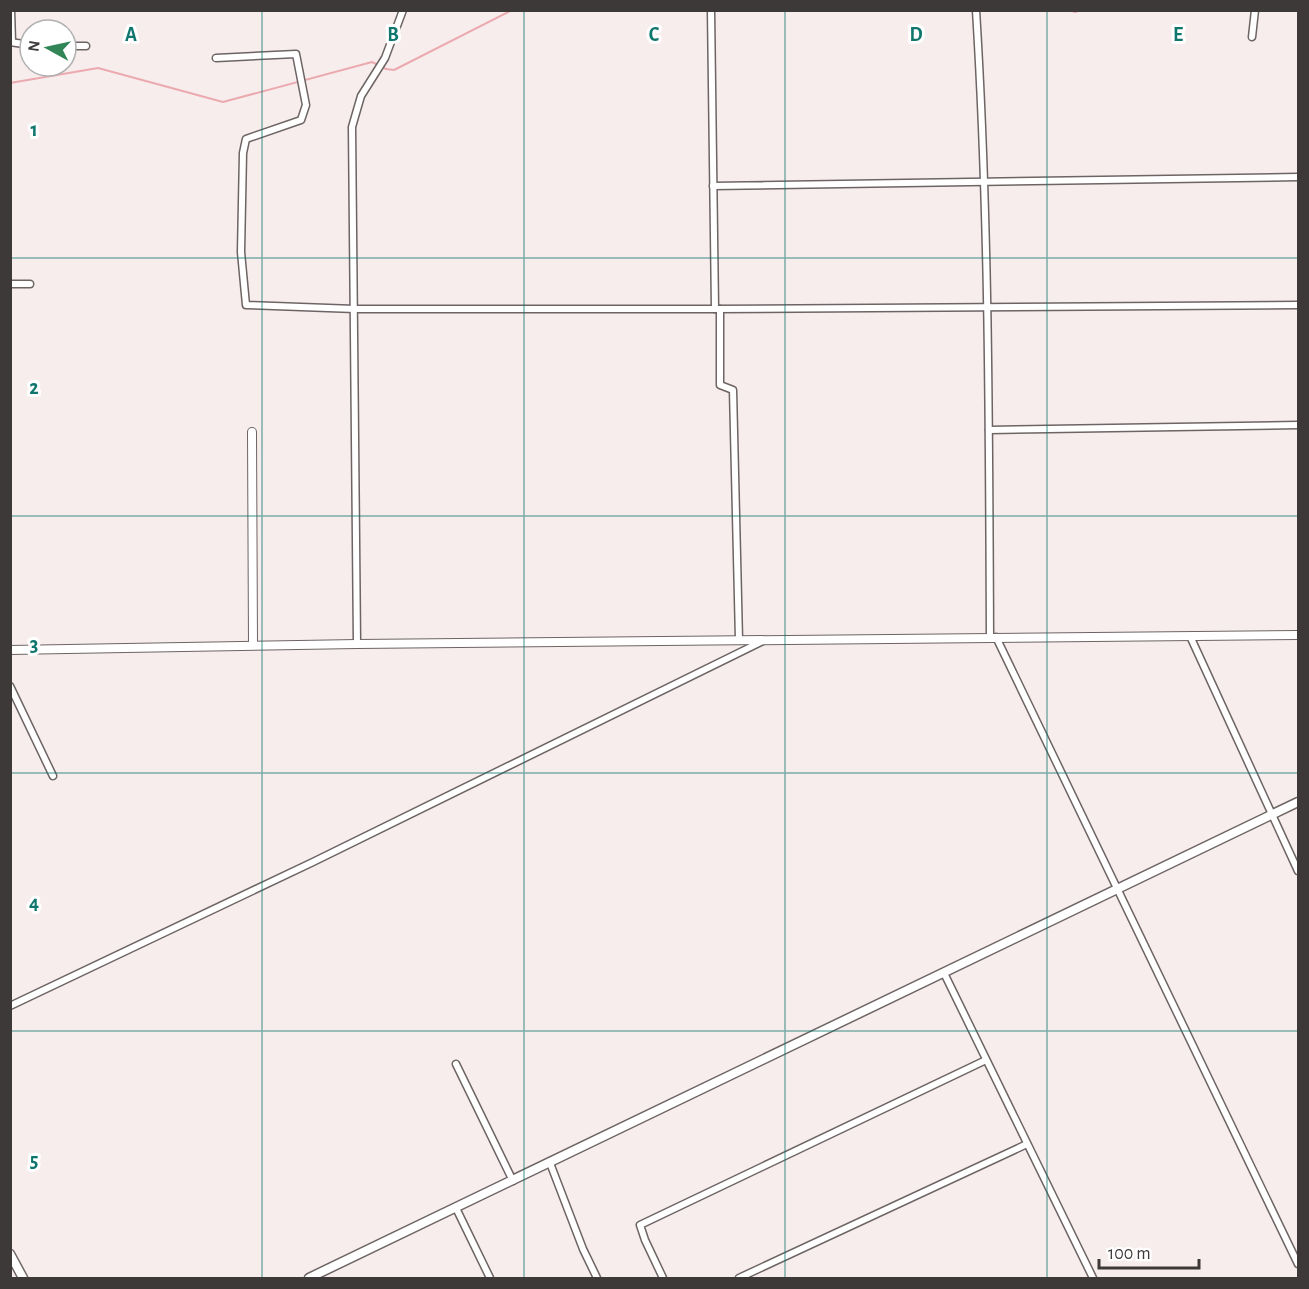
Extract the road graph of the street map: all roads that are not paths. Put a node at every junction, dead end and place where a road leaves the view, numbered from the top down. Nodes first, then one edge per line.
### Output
1 (11, 10) edge
2 (403, 10) edge
3 (711, 10) edge
4 (976, 10) edge
5 (1255, 10) edge
6 (1251, 36) dead end
7 (11, 42) edge
8 (78, 46) edge
9 (86, 46) dead end
10 (216, 58) dead end
11 (1299, 177) edge
12 (984, 181) junction
13 (713, 186) junction
14 (10, 284) edge
15 (30, 284) dead end
16 (1299, 305) edge
17 (986, 308) junction
18 (355, 309) junction
19 (718, 309) junction
20 (1299, 425) edge
21 (989, 430) junction
22 (252, 432) dead end
23 (1299, 635) edge
24 (1190, 636) junction
25 (993, 637) junction
26 (739, 640) junction
27 (766, 640) junction
28 (357, 644) junction
29 (253, 645) junction
30 (10, 650) edge
31 (10, 686) edge
32 (53, 776) dead end
33 (1299, 802) edge
34 (1272, 815) junction
35 (1299, 871) edge
36 (1118, 890) junction
37 (944, 974) junction
38 (10, 1006) edge
39 (986, 1060) junction
40 (456, 1064) dead end
41 (1027, 1144) junction
42 (550, 1163) junction
43 (513, 1181) junction
44 (456, 1208) junction
45 (10, 1254) edge
46 (1299, 1264) edge
47 (23, 1278) edge
48 (309, 1278) edge
49 (490, 1278) edge
50 (597, 1278) edge
51 (663, 1278) edge
52 (739, 1278) edge
53 (1093, 1278) edge

1 - 7 street
2 - 18 street
3 - 13 street
4 - 12 street
5 - 6 street
8 - 9 street
10 - 18 street
11 - 12 street
12 - 13 street
12 - 17 street
13 - 19 street
14 - 15 street
16 - 17 street
17 - 19 street
17 - 21 street
18 - 19 street
18 - 28 street
19 - 26 street
20 - 21 street
21 - 25 street
22 - 29 street
23 - 24 street
24 - 25 street
24 - 34 street
25 - 27 street
25 - 36 street
26 - 27 street
26 - 28 street
27 - 38 street
28 - 29 street
29 - 30 street
31 - 32 street
33 - 34 main road
34 - 35 street
34 - 36 main road
36 - 37 main road
36 - 46 street
37 - 39 street
37 - 42 main road
39 - 41 street
39 - 51 street
40 - 43 street
41 - 52 street
41 - 53 street
42 - 43 main road
42 - 50 street
43 - 44 main road
44 - 48 main road
44 - 49 street
45 - 47 main road

